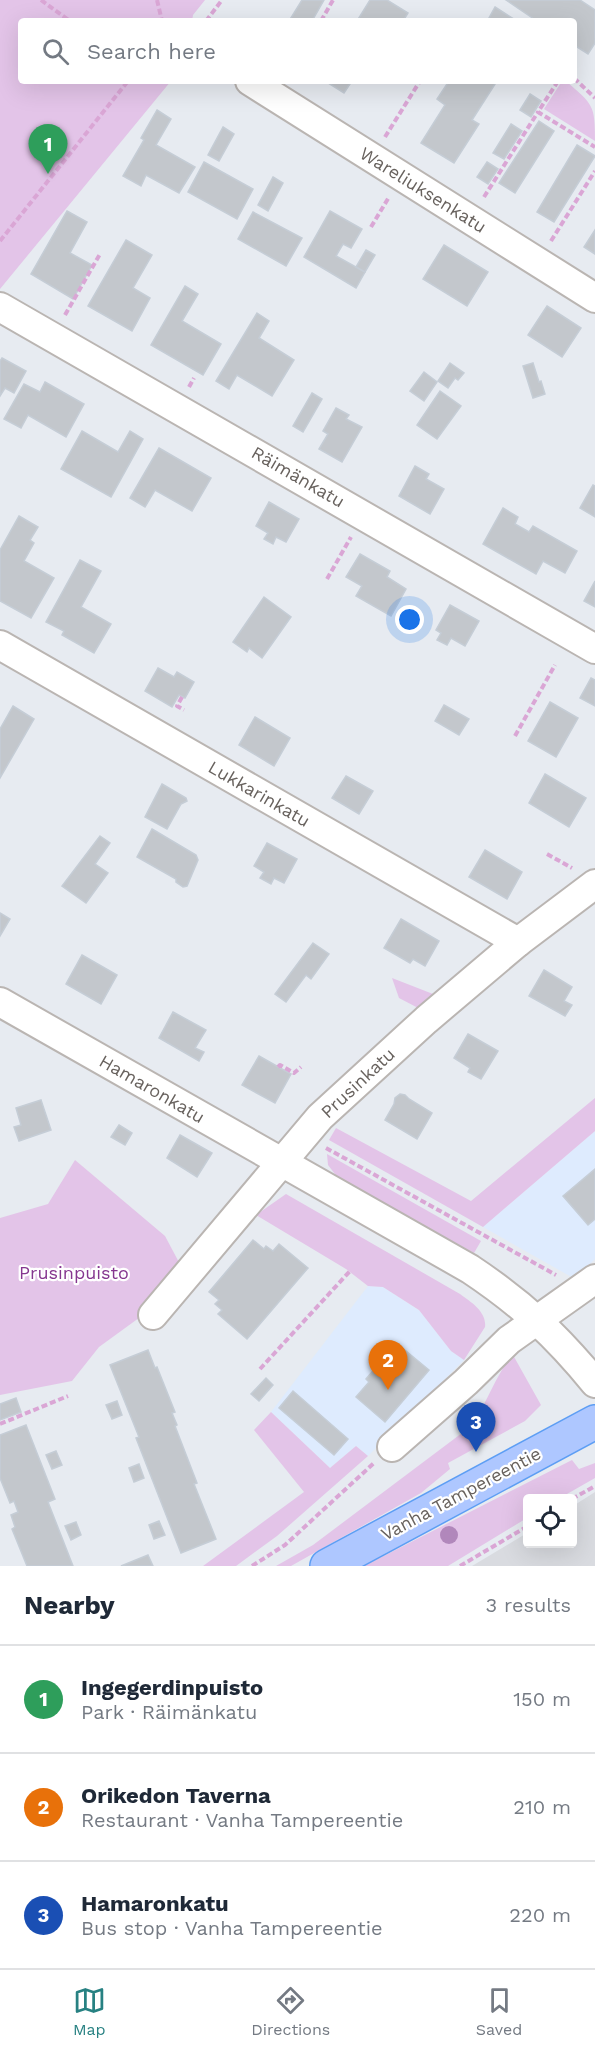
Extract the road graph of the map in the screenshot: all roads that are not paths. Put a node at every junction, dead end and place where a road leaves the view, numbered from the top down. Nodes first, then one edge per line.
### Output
1 (255, 84) edge
2 (595, 298) edge
3 (0, 307) edge
4 (0, 645) edge
5 (595, 649) edge
6 (595, 884) edge
7 (518, 942) junction
8 (0, 1002) edge
9 (283, 1162) junction
10 (589, 1284) edge
11 (153, 1315) dead end
12 (538, 1320) junction
13 (595, 1383) edge
14 (595, 1422) edge
15 (392, 1447) road end
16 (327, 1566) edge

1 - 2 street, Wareliuksenkatu
3 - 5 street, Räimänkatu
4 - 7 street, Lukkarinkatu
6 - 7 street, Prusinkatu
7 - 9 street, Prusinkatu
8 - 9 street, Hamaronkatu
9 - 11 street, Prusinkatu
9 - 12 street, Hamaronkatu
10 - 12 street
12 - 13 street, Hamaronkatu
12 - 15 street
14 - 16 main road, Vanha Tampereentie

